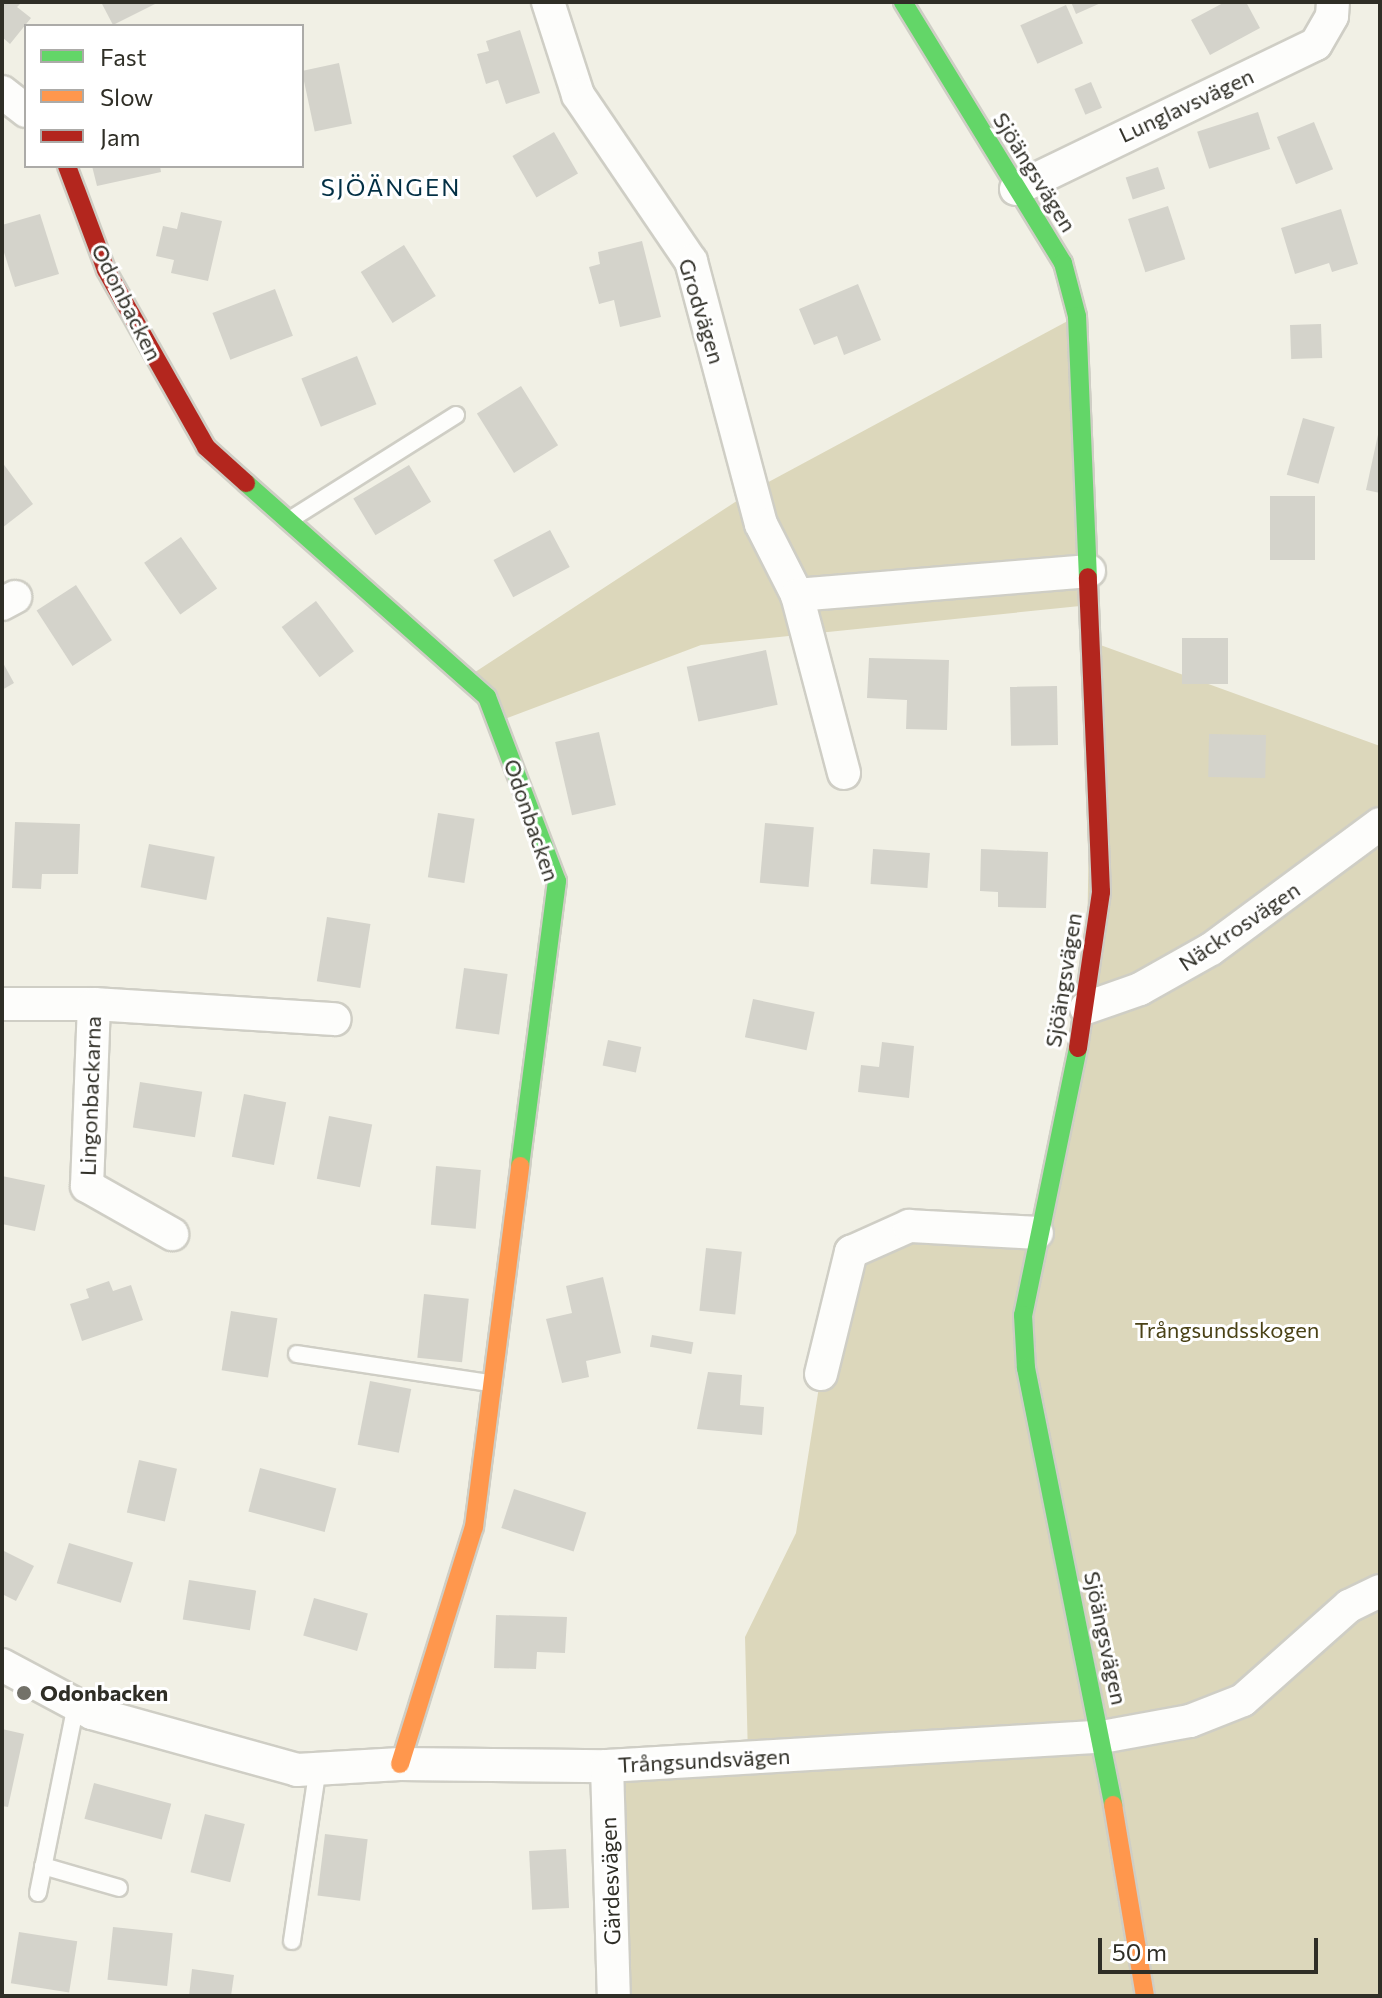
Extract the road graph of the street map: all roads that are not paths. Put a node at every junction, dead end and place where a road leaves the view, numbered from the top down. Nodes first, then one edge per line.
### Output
1 (548, 2) edge
2 (903, 2) edge
3 (1333, 2) edge
4 (2, 92) edge
5 (24, 109) edge
6 (68, 168) edge
7 (1016, 189) junction
8 (456, 415) dead end
9 (290, 520) junction
10 (1089, 571) junction
11 (797, 595) junction
12 (844, 773) dead end
13 (1380, 824) edge
14 (2, 1004) edge
15 (94, 1004) junction
16 (1086, 1008) junction
17 (335, 1019) dead end
18 (1037, 1233) junction
19 (172, 1234) dead end
20 (297, 1354) dead end
21 (821, 1374) dead end
22 (493, 1383) junction
23 (1380, 1591) edge
24 (2, 1665) edge
25 (76, 1704) junction
26 (1102, 1737) junction
27 (400, 1764) junction
28 (607, 1766) junction
29 (318, 1768) junction
30 (43, 1866) junction
31 (119, 1888) dead end
32 (38, 1893) dead end
33 (292, 1941) dead end
34 (614, 1996) edge
35 (1145, 1996) edge

1 - 11 street, Grodvägen
2 - 7 street, Sjöängsvägen
3 - 7 street, Lunglavsvägen
4 - 5 street
6 - 9 street, Odonbacken
7 - 10 street, Sjöängsvägen
8 - 9 lane
9 - 22 street, Odonbacken
10 - 11 street
10 - 16 street, Sjöängsvägen
11 - 12 street, Grodvägen
13 - 16 street, Näckrosvägen
14 - 15 street, Lingonbackarna
15 - 17 street, Lingonbackarna
15 - 19 street, Lingonbackarna
16 - 18 street, Sjöängsvägen
18 - 21 street
18 - 26 street, Sjöängsvägen
20 - 22 lane
22 - 27 street, Odonbacken
23 - 26 street, Trångsundsvägen
24 - 25 street, Trångsundsvägen
25 - 29 street, Trångsundsvägen
25 - 30 lane
26 - 28 street, Trångsundsvägen
26 - 35 street, Sjöängsvägen
27 - 28 street, Trångsundsvägen
27 - 29 street, Trångsundsvägen
28 - 34 street, Gärdesvägen
29 - 33 lane
30 - 31 lane
30 - 32 lane

